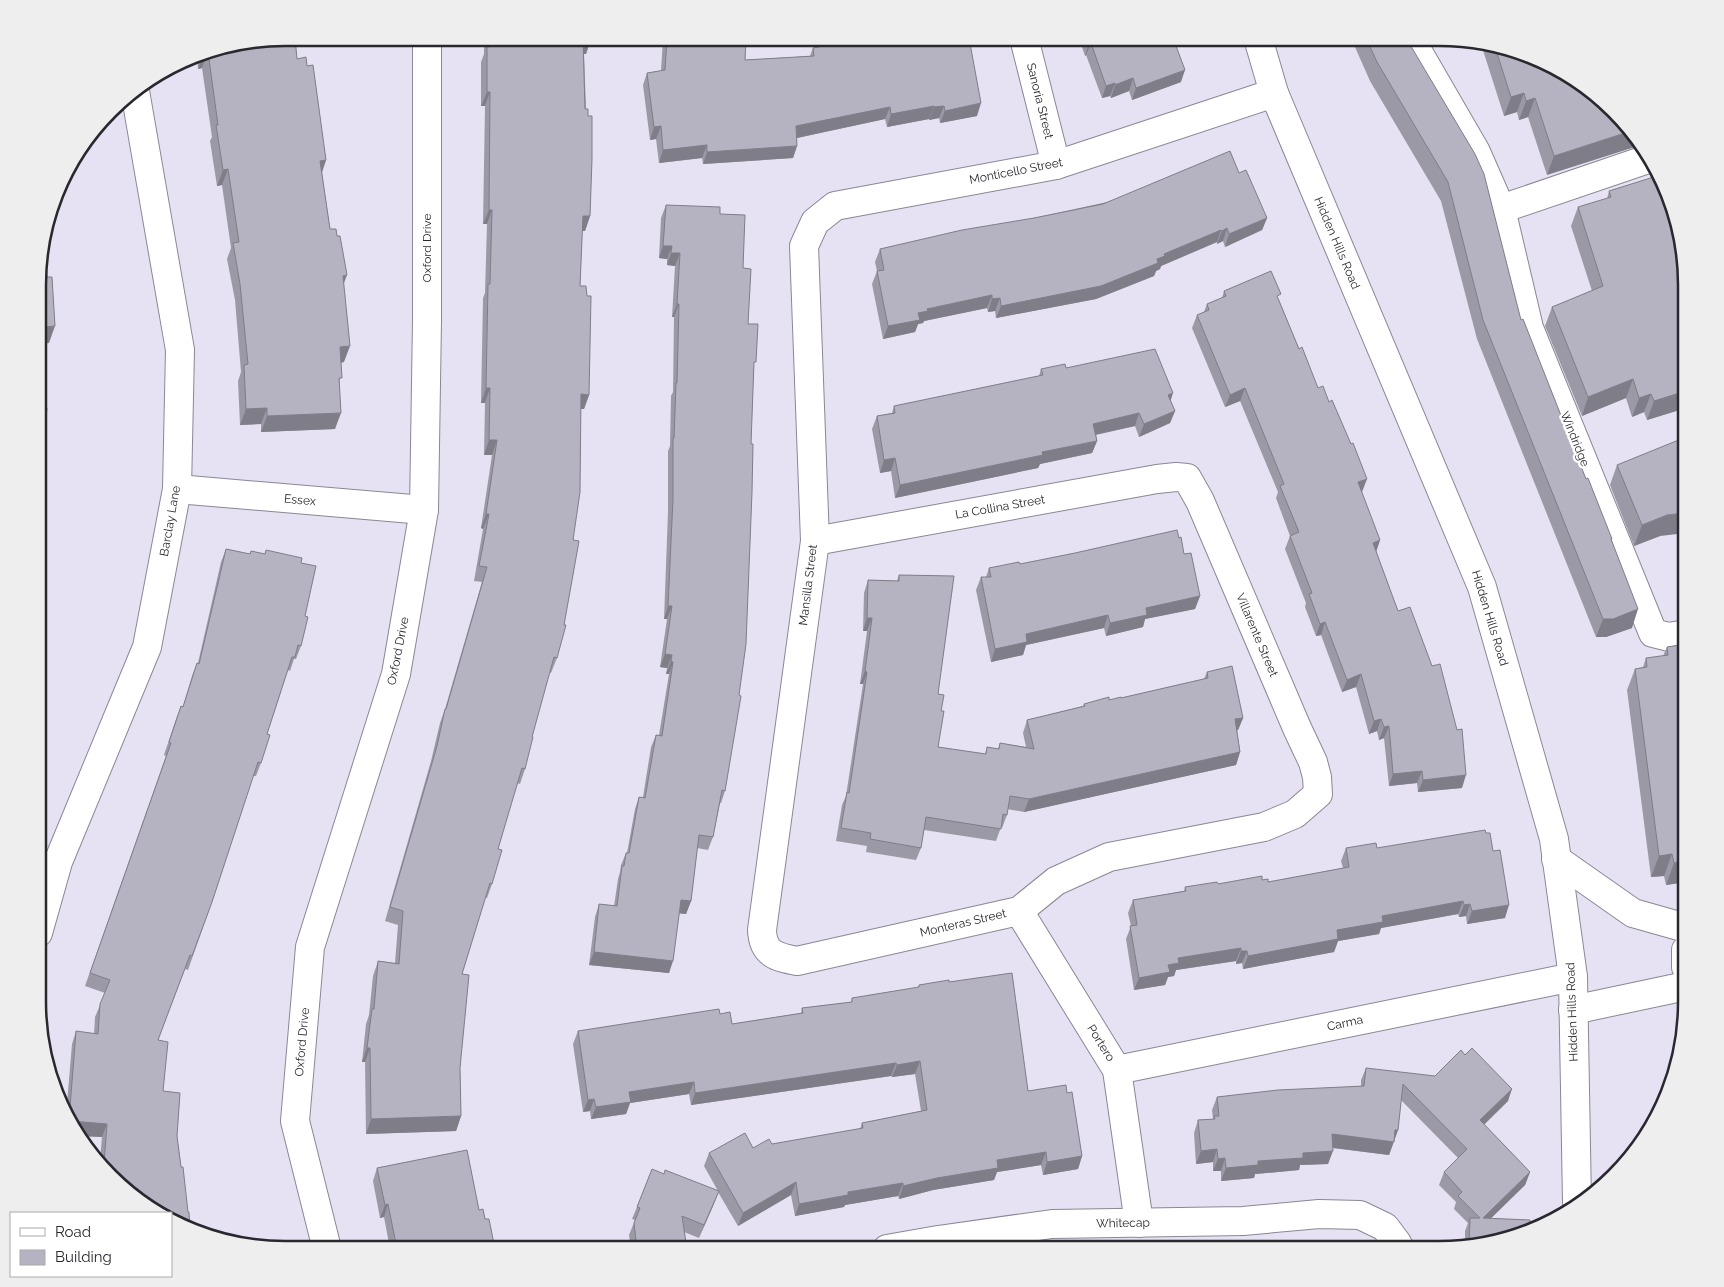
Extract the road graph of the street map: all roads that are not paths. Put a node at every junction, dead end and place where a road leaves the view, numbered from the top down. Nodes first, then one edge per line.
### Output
1 (427, 46) edge
2 (1026, 46) edge
3 (1260, 46) edge
4 (1415, 46) edge
5 (1274, 93) junction
6 (136, 99) edge
7 (1643, 161) edge
8 (1056, 165) junction
9 (1501, 209) junction
10 (815, 222) joint
11 (1187, 478) joint
12 (177, 489) junction
13 (424, 510) junction
14 (814, 541) junction
15 (1678, 635) edge
16 (1318, 794) joint
17 (1556, 859) junction
18 (46, 905) edge
19 (1019, 910) junction
20 (1678, 926) edge
21 (765, 948) joint
22 (1573, 976) junction
23 (1678, 988) edge
24 (1573, 1010) junction
25 (1117, 1070) junction
26 (1577, 1196) edge
27 (1139, 1223) junction
28 (325, 1241) edge
29 (932, 1241) edge
30 (1396, 1241) edge

1 - 13 street, Oxford Drive
2 - 8 street, Sanoria Street
3 - 5 street, Hidden Hills Road
4 - 9 street, Windridge
5 - 8 street, Monticello Street
5 - 17 street, Hidden Hills Road
6 - 12 street, Barclay Lane
7 - 9 street
8 - 10 street, Monticello Street
9 - 15 street, Windridge
10 - 14 street, Mansilla Street
11 - 14 street, La Collina Street
11 - 16 street, Villarente Street
12 - 13 street, Essex
12 - 18 street, Barclay Lane
13 - 28 street, Oxford Drive
14 - 21 street, Mansilla Street
16 - 19 street, Monteras Street
17 - 20 street
17 - 22 street, Hidden Hills Road
19 - 21 street, Monteras Street
19 - 25 street, Portero
22 - 24 street, Hidden Hills Road
22 - 25 street, Carma
23 - 24 street
24 - 26 street, Hidden Hills Road
25 - 27 street, Portero
27 - 29 street, Whitecap
27 - 30 street, Whitecap

